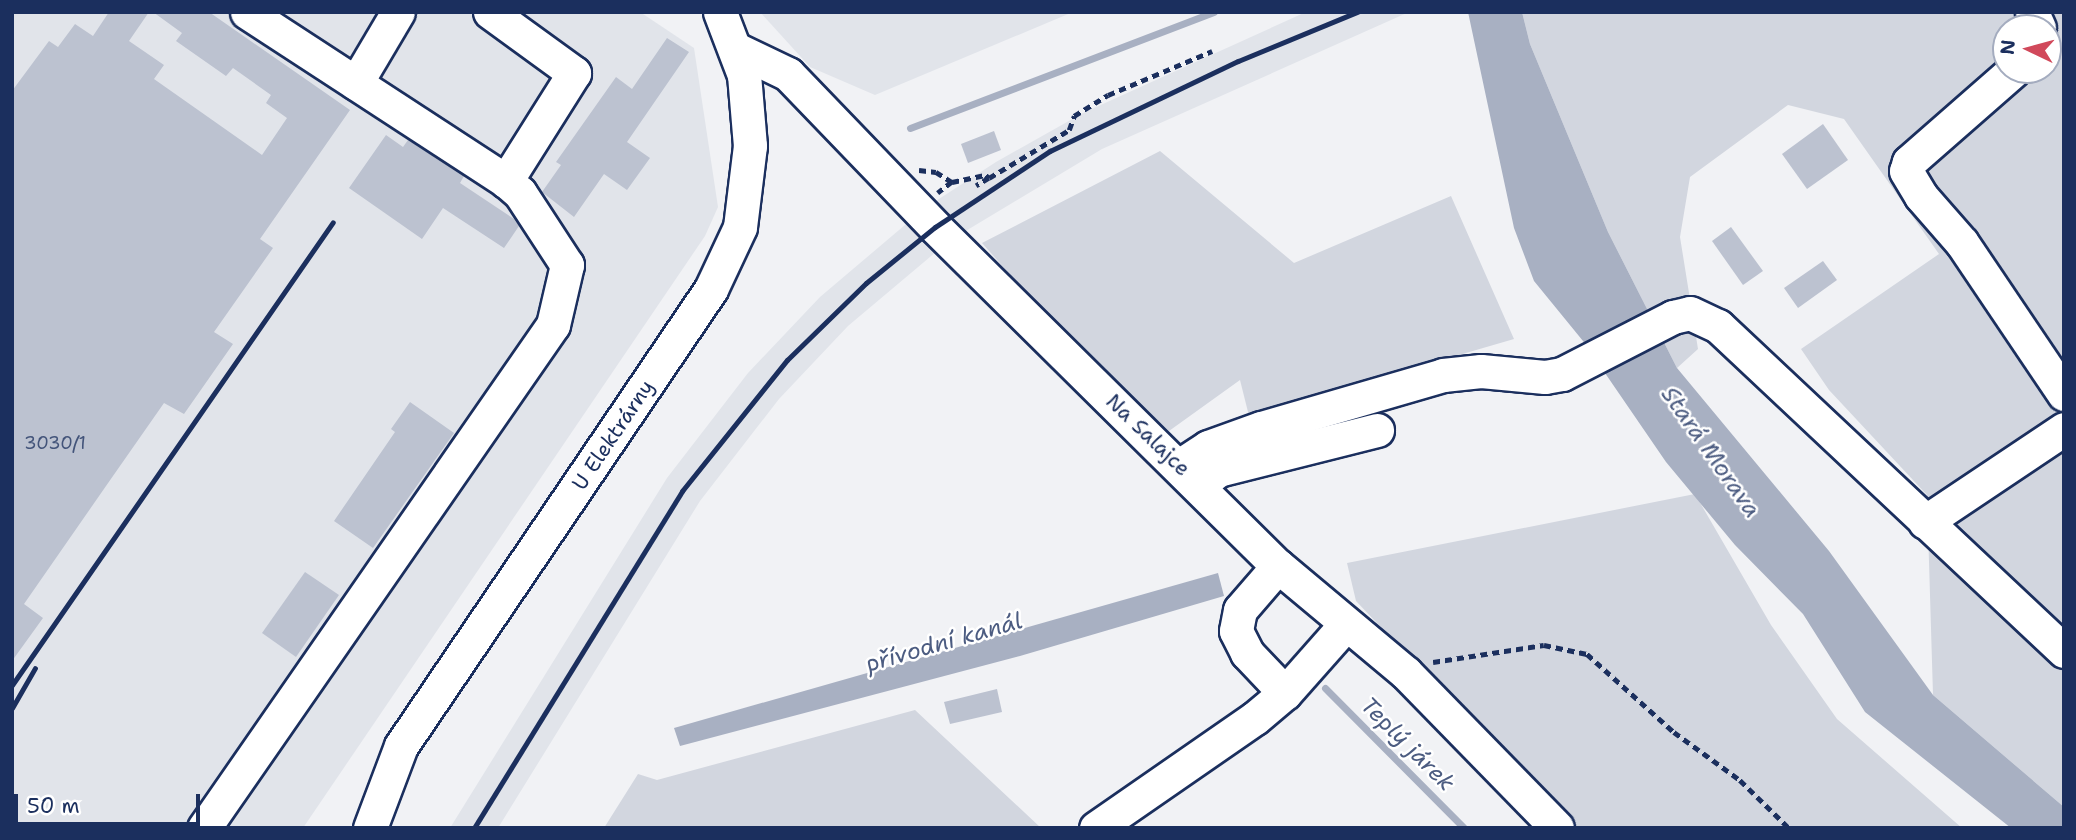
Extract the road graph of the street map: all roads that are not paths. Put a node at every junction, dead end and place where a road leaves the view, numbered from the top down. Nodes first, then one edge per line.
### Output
1 (247, 12) edge
2 (398, 12) edge
3 (490, 12) edge
4 (720, 12) edge
5 (736, 49) junction
6 (356, 83) junction
7 (1998, 84) edge
8 (506, 181) junction
9 (2064, 394) edge
10 (2064, 429) edge
11 (1189, 475) junction
12 (1925, 522) junction
13 (1278, 566) junction
14 (1346, 624) junction
15 (2064, 651) edge
16 (1285, 693) junction
17 (204, 828) edge
18 (370, 828) edge
19 (1096, 828) edge
20 (1557, 828) edge

1 - 6 street
2 - 6 street
3 - 8 street
4 - 5 street, U Elektrárny
5 - 11 street, Na Salajce
5 - 18 street, U Elektrárny
6 - 8 street
7 - 9 street
8 - 17 street
10 - 12 street
11 - 12 street
11 - 13 street, Na Salajce
12 - 15 street
13 - 14 street, Na Salajce
13 - 16 street
14 - 16 street
14 - 20 street, Na Salajce
16 - 19 street

